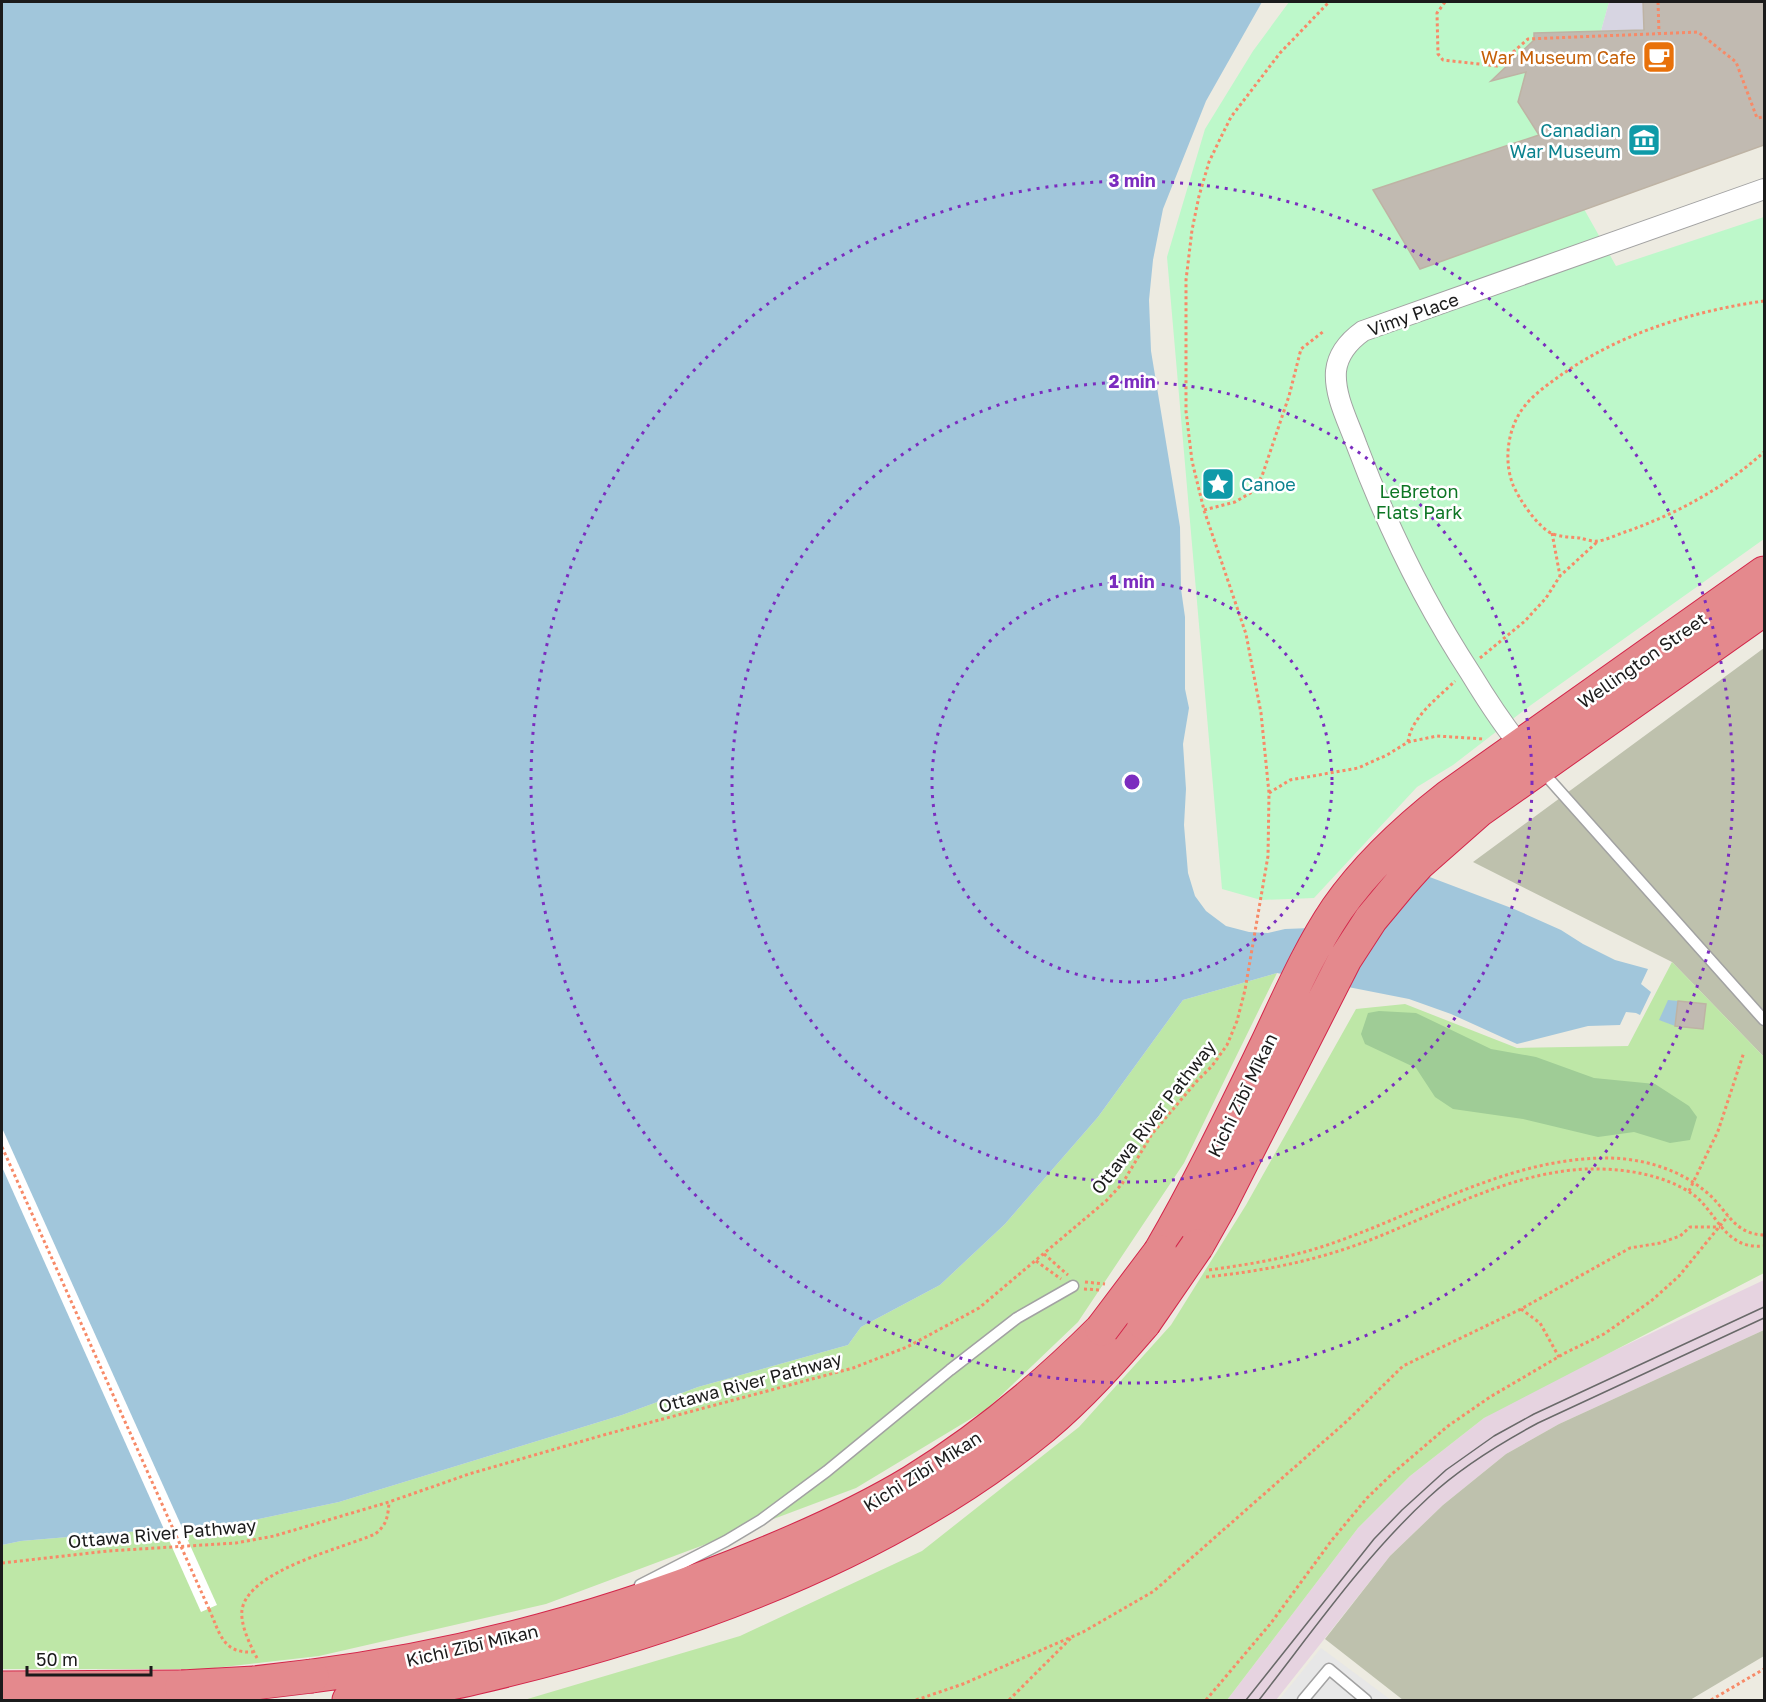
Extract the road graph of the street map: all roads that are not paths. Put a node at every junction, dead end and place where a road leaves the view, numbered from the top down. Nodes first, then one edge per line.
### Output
1 (1764, 189) edge
2 (1764, 573) edge
3 (1764, 609) edge
4 (1530, 757) junction
5 (1764, 1020) edge
6 (1075, 1282) road end
7 (635, 1587) dead end
8 (614, 1597) dead end
9 (552, 1627) junction
10 (2, 1688) edge
11 (349, 1701) edge
12 (1303, 1701) edge
13 (1366, 1701) edge

1 - 4 street, Vimy Place
2 - 4 highway, Wellington Street
3 - 4 highway, Wellington Street
4 - 5 lane
4 - 9 highway, Kichi Zībī Mīkan, bridge
4 - 11 highway, Kichi Zībī Mīkan, bridge
6 - 7 lane
8 - 9 lane
9 - 10 highway, Kichi Zībī Mīkan, bridge
12 - 13 lane

